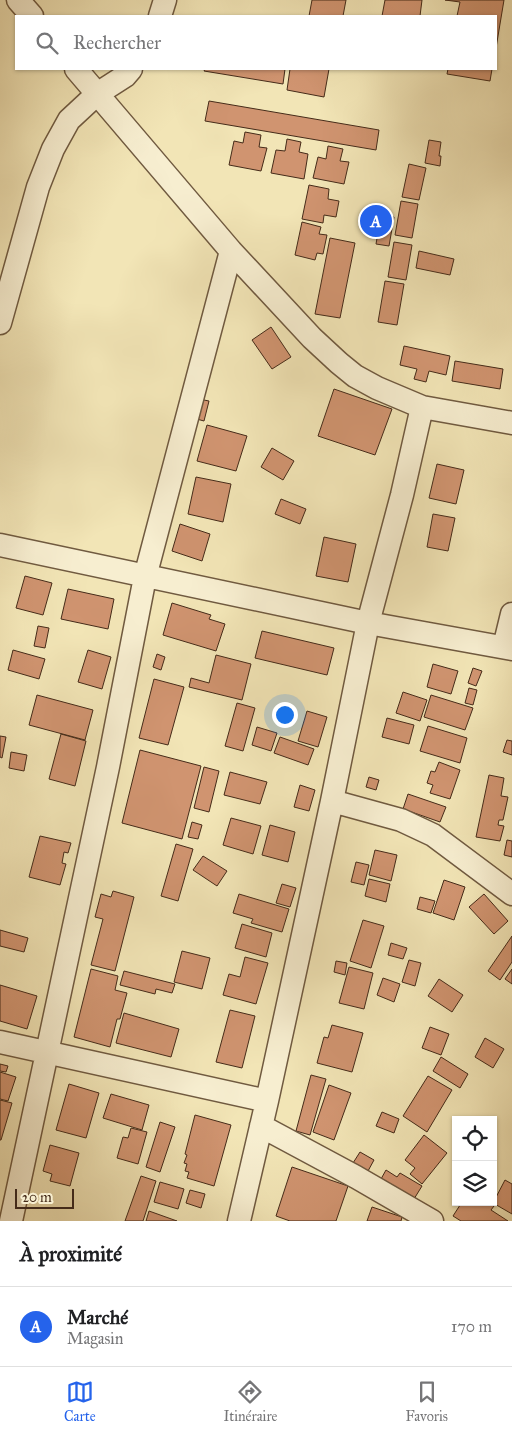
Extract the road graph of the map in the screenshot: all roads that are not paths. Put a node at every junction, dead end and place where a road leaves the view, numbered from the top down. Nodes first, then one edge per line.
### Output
1 (18, 0) edge
2 (164, 0) edge
3 (31, 15) edge
4 (160, 15) edge
5 (77, 70) edge
6 (130, 70) edge
7 (97, 94) junction
8 (231, 251) junction
9 (0, 323) edge
10 (422, 407) junction
11 (512, 423) edge
12 (0, 546) edge
13 (145, 577) junction
14 (512, 614) edge
15 (368, 623) junction
16 (508, 648) edge
17 (332, 801) junction
18 (512, 894) edge
19 (0, 1042) edge
20 (46, 1053) junction
21 (267, 1101) junction
22 (261, 1126) junction
23 (11, 1221) edge
24 (239, 1221) edge
25 (432, 1221) edge

1 - 3 street
2 - 4 street
5 - 7 street
6 - 7 street
7 - 8 street
7 - 9 street
8 - 10 street
8 - 13 street
10 - 11 street
10 - 15 street
12 - 13 street
13 - 15 street
13 - 20 street
14 - 16 street
15 - 16 street
15 - 17 street
17 - 18 street
17 - 21 street
19 - 20 street
20 - 21 street
20 - 23 street
21 - 22 street
22 - 24 street
22 - 25 street

